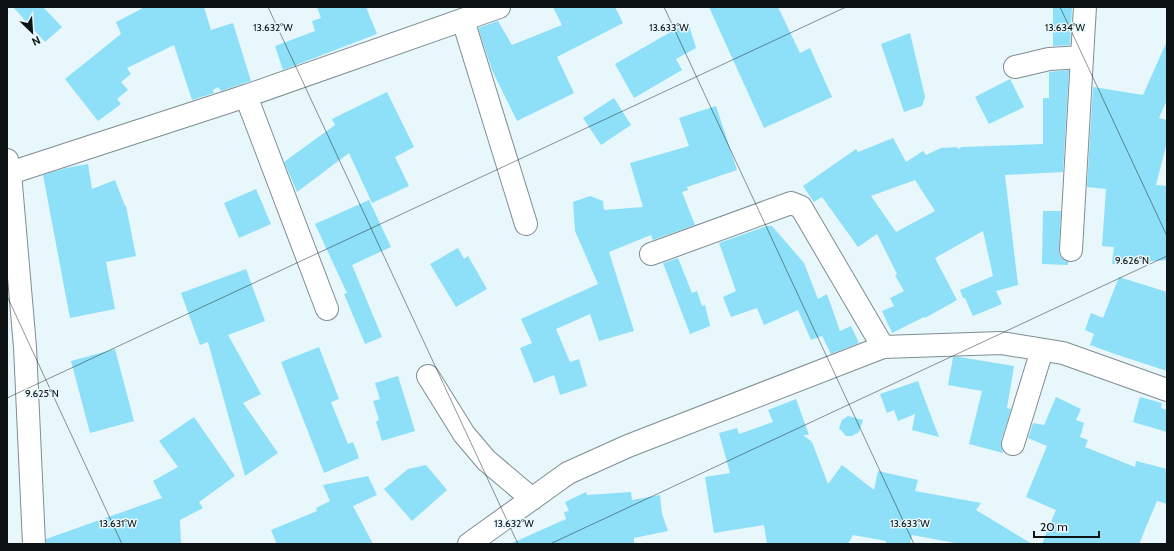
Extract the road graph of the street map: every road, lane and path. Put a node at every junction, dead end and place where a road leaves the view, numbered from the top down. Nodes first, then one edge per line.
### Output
1 (499, 7) edge
2 (1086, 7) edge
3 (463, 20) junction
4 (1082, 57) junction
5 (1015, 67) dead end
6 (246, 96) junction
7 (9, 167) edge
8 (526, 224) dead end
9 (1071, 250) dead end
10 (652, 254) dead end
11 (327, 309) dead end
12 (882, 347) junction
13 (1042, 350) junction
14 (428, 376) dead end
15 (1167, 390) edge
16 (1013, 444) dead end
17 (532, 499) junction
18 (34, 544) edge
19 (469, 544) edge

1 - 3 street
2 - 4 street
3 - 6 street
3 - 8 street
4 - 5 street
4 - 9 street
6 - 7 street
6 - 11 street
7 - 18 street
10 - 12 street
12 - 13 street
12 - 17 street
13 - 15 street
13 - 16 street
14 - 17 street
17 - 19 street

